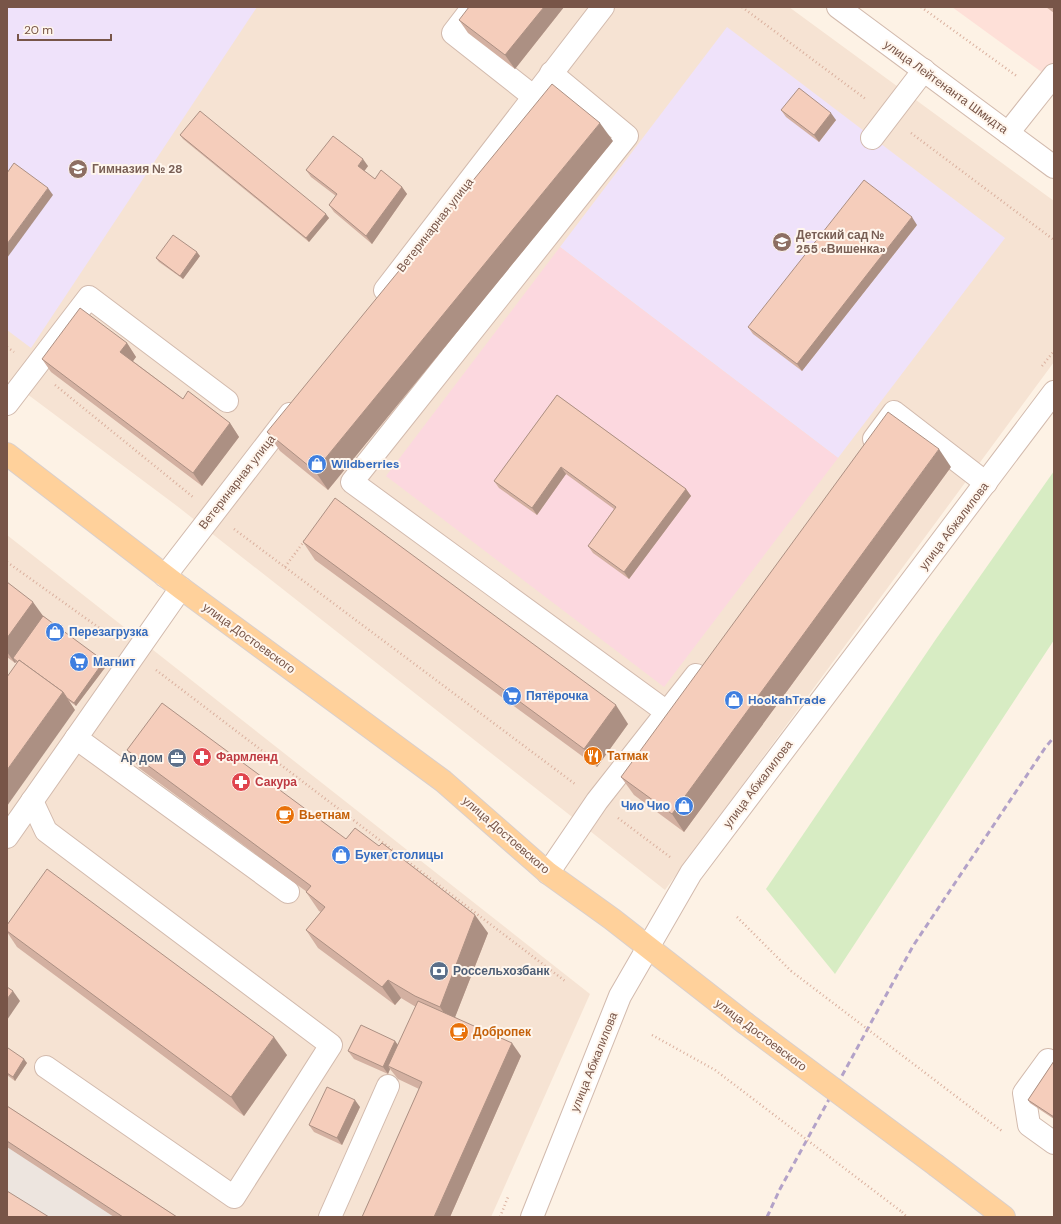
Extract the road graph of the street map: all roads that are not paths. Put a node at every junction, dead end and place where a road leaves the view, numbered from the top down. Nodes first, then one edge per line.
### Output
1 (473, 7) edge
2 (603, 7) edge
3 (851, 11) edge
4 (924, 70) junction
5 (552, 74) junction
6 (1054, 75) edge
7 (534, 97) junction
8 (1008, 133) junction
9 (872, 138) dead end
10 (1054, 167) edge
11 (373, 305) edge
12 (1054, 392) edge
13 (300, 400) edge
14 (227, 401) dead end
15 (7, 404) edge
16 (7, 454) edge
17 (861, 457) edge
18 (986, 483) junction
19 (173, 582) junction
20 (707, 661) edge
21 (668, 713) junction
22 (76, 738) junction
23 (32, 801) junction
24 (7, 837) edge
25 (548, 873) junction
26 (288, 892) edge
27 (647, 947) junction
28 (1048, 1060) dead end
29 (46, 1067) dead end
30 (388, 1086) dead end
31 (1054, 1143) edge
32 (330, 1217) edge
33 (532, 1217) edge
34 (1004, 1217) edge

1 - 7 street
2 - 5 street, Ветеринарная улица
3 - 4 street, улица Лейтенанта Шмидта
4 - 8 street, улица Лейтенанта Шмидта
4 - 9 street
5 - 7 street, Ветеринарная улица
5 - 21 street
6 - 8 street
7 - 11 street, Ветеринарная улица
8 - 10 street, улица Лейтенанта Шмидта
12 - 18 street, улица Абжалилова
13 - 19 street, Ветеринарная улица
14 - 15 street
16 - 19 main road, улица Достоевского
17 - 18 street
18 - 27 street, улица Абжалилова
19 - 22 street, Ветеринарная улица
19 - 25 main road, улица Достоевского
20 - 21 street
21 - 25 street
22 - 23 street, Ветеринарная улица
22 - 26 street
23 - 24 street, Ветеринарная улица
23 - 29 street
25 - 27 main road, улица Достоевского
27 - 33 street, улица Абжалилова
27 - 34 main road, улица Достоевского, bridge
28 - 31 street
30 - 32 street

